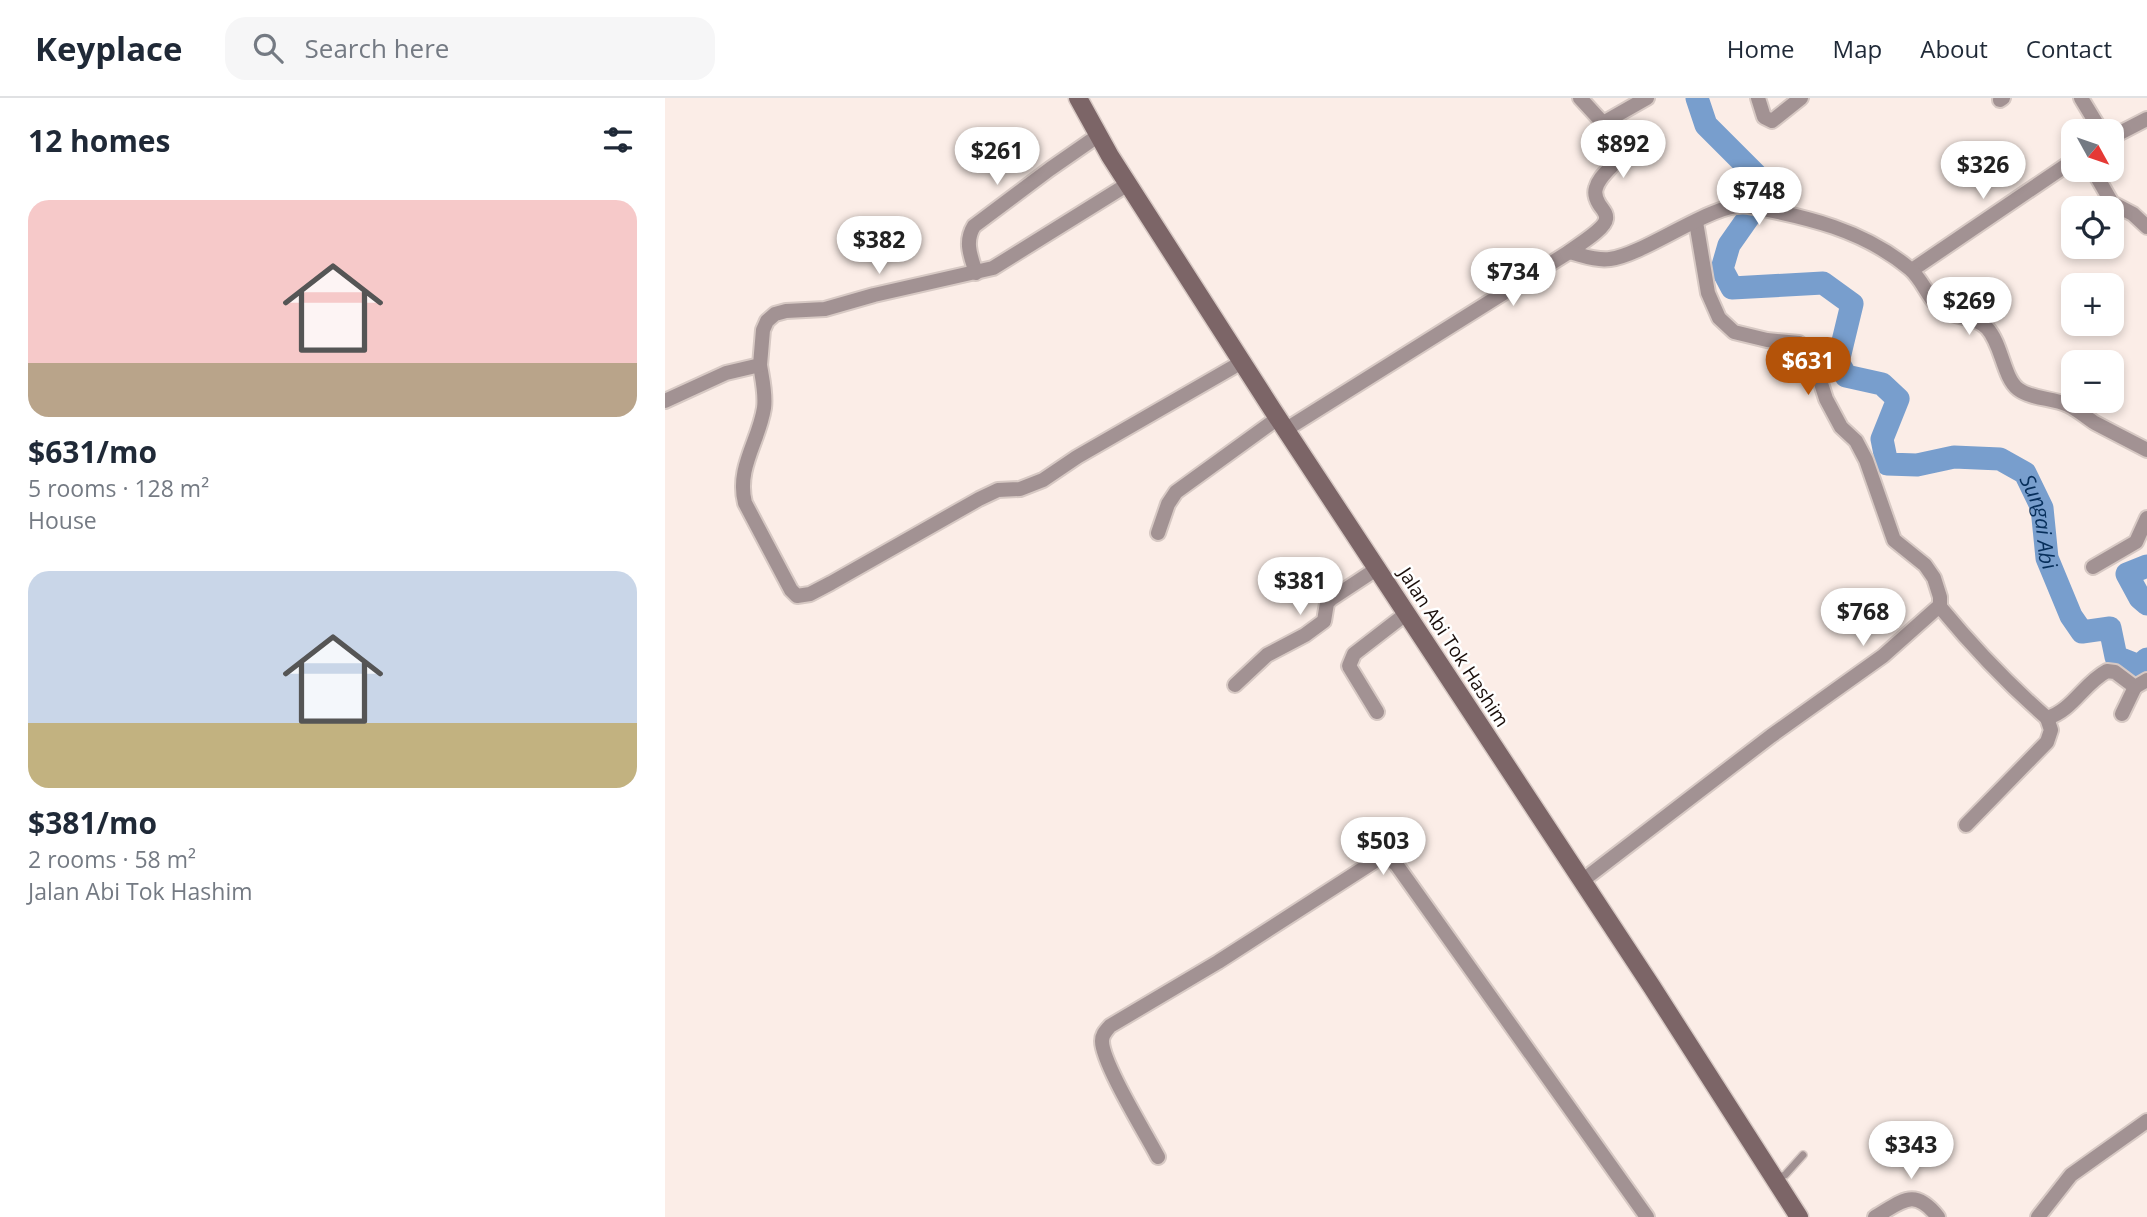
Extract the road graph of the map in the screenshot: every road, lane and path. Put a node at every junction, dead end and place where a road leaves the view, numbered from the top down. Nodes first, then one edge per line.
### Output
1 (1078, 98) edge
2 (1580, 98) edge
3 (1647, 98) edge
4 (1758, 98) edge
5 (1801, 98) edge
6 (2081, 98) edge
7 (2094, 119) edge
8 (2147, 119) edge
9 (1603, 123) junction
10 (2125, 130) edge
11 (1099, 135) junction
12 (2061, 169) edge
13 (2100, 182) edge
14 (1128, 184) junction
15 (1696, 222) junction
16 (2147, 227) edge
17 (1569, 251) junction
18 (1912, 270) junction
19 (977, 273) junction
20 (1242, 362) junction
21 (760, 365) junction
22 (665, 401) edge
23 (1282, 424) junction
24 (2147, 450) edge
25 (2147, 518) edge
26 (1158, 533) dead end
27 (2093, 567) dead end
28 (1378, 568) junction
29 (1940, 607) junction
30 (1407, 613) junction
31 (2141, 684) edge
32 (1235, 685) dead end
33 (1377, 712) dead end
34 (2122, 714) dead end
35 (2047, 718) junction
36 (1966, 825) dead end
37 (1582, 881) junction
38 (2147, 1121) edge
39 (1803, 1154) dead end
40 (1159, 1157) dead end
41 (1774, 1178) junction
42 (1647, 1217) edge
43 (1799, 1217) edge
44 (1875, 1217) edge
45 (1938, 1217) edge
46 (2038, 1217) edge

1 - 11 main road, Jalan Abi Tok Hashim
2 - 9 street
3 - 9 street
4 - 5 street
6 - 7 street
8 - 10 street
9 - 17 street
11 - 14 main road, Jalan Abi Tok Hashim
11 - 19 street
12 - 18 street
13 - 16 street
14 - 19 street
14 - 20 main road, Jalan Abi Tok Hashim
15 - 17 street
15 - 18 street
15 - 29 street
17 - 23 street
18 - 24 street
19 - 21 street
20 - 21 street
20 - 23 main road, Jalan Abi Tok Hashim
21 - 22 street
23 - 26 street
23 - 28 main road, Jalan Abi Tok Hashim
25 - 27 street
28 - 30 main road, Jalan Abi Tok Hashim
28 - 32 street
29 - 35 street
29 - 37 street
30 - 33 street
30 - 37 main road, Jalan Abi Tok Hashim
31 - 34 street
31 - 35 street
35 - 36 street
37 - 41 main road, Jalan Abi Tok Hashim
38 - 46 street
39 - 41 lane
40 - 42 street
41 - 43 main road, Jalan Abi Tok Hashim
44 - 45 street

